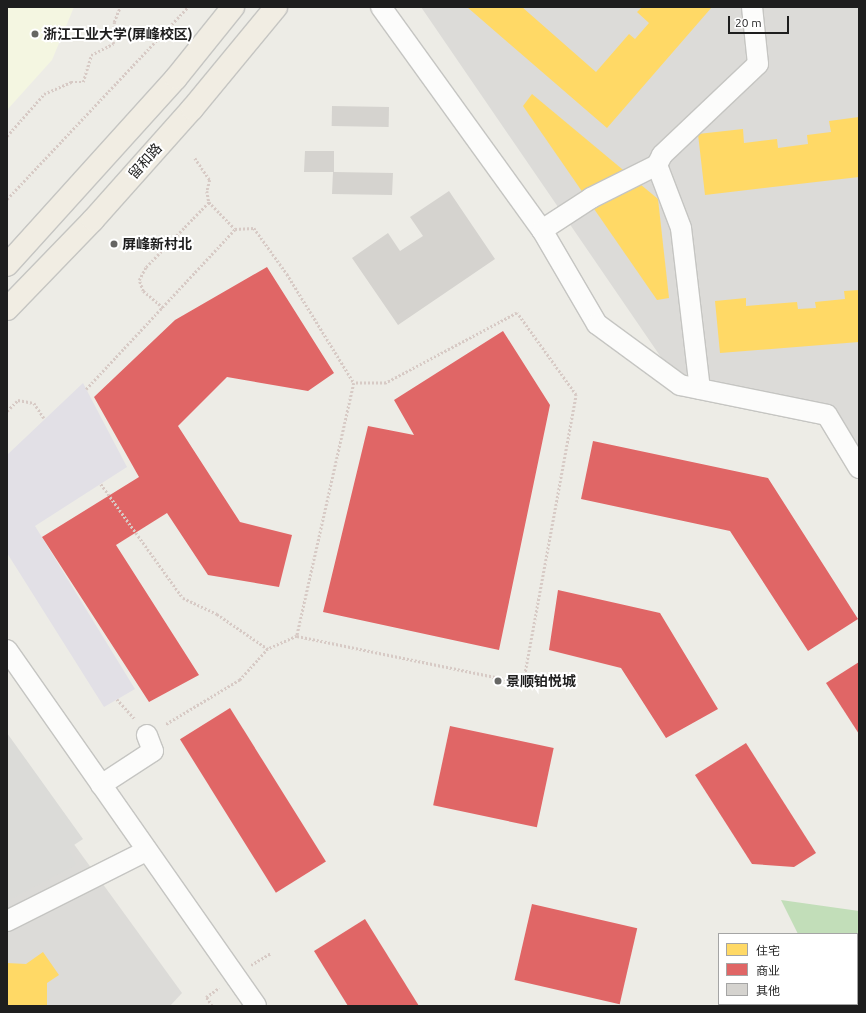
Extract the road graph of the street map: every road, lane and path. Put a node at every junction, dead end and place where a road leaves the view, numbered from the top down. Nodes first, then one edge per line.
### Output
1 (120, 7) edge
2 (188, 7) edge
3 (233, 7) edge
4 (276, 7) edge
5 (328, 7) edge
6 (331, 7) edge
7 (381, 7) edge
8 (752, 7) edge
9 (7, 136) edge
10 (195, 158) dead end
11 (657, 165) junction
12 (7, 199) edge
13 (209, 202) junction
14 (236, 229) junction
15 (542, 230) junction
16 (7, 265) edge
17 (163, 308) junction
18 (7, 309) edge
19 (354, 383) junction
20 (86, 389) dead end
21 (700, 389) junction
22 (7, 411) edge
23 (44, 418) dead end
24 (859, 468) edge
25 (101, 484) dead end
26 (298, 636) junction
27 (268, 649) junction
28 (7, 650) edge
29 (117, 699) dead end
30 (147, 735) junction
31 (101, 785) junction
32 (146, 851) junction
33 (7, 921) edge
34 (256, 1006) edge

1 - 9 path
2 - 12 path
3 - 16 main road
4 - 18 main road, 留和路
5 - 6 path
7 - 15 street
8 - 11 street
10 - 13 path
11 - 15 street
11 - 21 street
13 - 14 path
13 - 17 path
14 - 17 path
14 - 19 path
15 - 21 street
17 - 20 path
19 - 26 path
19 - 26 path
21 - 24 street
22 - 23 path
25 - 27 path
26 - 27 path
27 - 30 path
28 - 31 street
29 - 30 path
30 - 31 street
31 - 32 street
32 - 33 street
32 - 34 street

